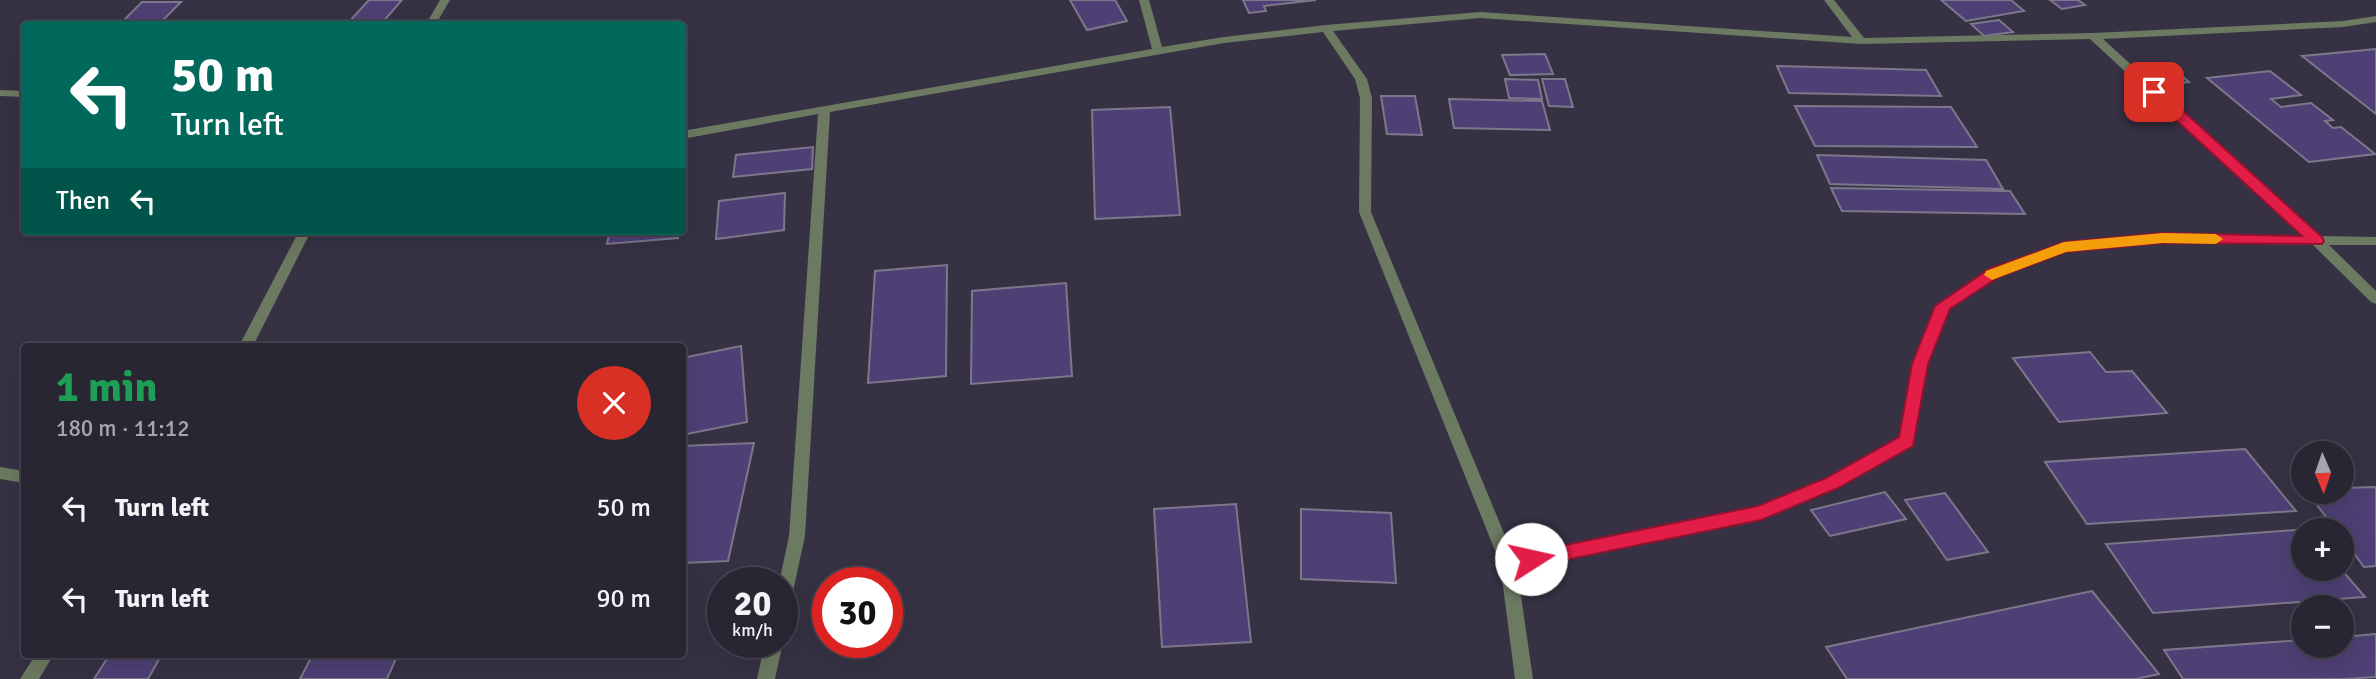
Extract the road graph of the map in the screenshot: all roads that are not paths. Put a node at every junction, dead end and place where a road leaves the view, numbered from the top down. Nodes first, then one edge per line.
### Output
1 (445, 0) edge
2 (1144, 0) edge
3 (1829, 0) edge
4 (2376, 19) edge
5 (432, 21) edge
6 (1326, 28) junction
7 (2093, 36) junction
8 (1861, 41) junction
9 (1158, 51) junction
10 (0, 93) edge
11 (21, 94) edge
12 (824, 109) junction
13 (686, 134) edge
14 (303, 235) edge
15 (2317, 241) junction
16 (2376, 241) edge
17 (2376, 299) edge
18 (248, 343) edge
19 (0, 473) edge
20 (21, 476) edge
21 (1508, 563) junction
22 (790, 567) edge
23 (43, 658) edge
24 (771, 658) edge
25 (29, 679) edge
26 (766, 679) edge
27 (1524, 679) edge

1 - 5 street
2 - 9 street
3 - 8 street
4 - 7 street
6 - 8 street
6 - 9 street
6 - 21 street
7 - 8 street
7 - 15 street
9 - 12 street
10 - 11 street
12 - 13 street
12 - 22 street
14 - 18 street
15 - 16 street
15 - 17 street
15 - 21 street
19 - 20 street
21 - 27 street
23 - 25 street
24 - 26 street

